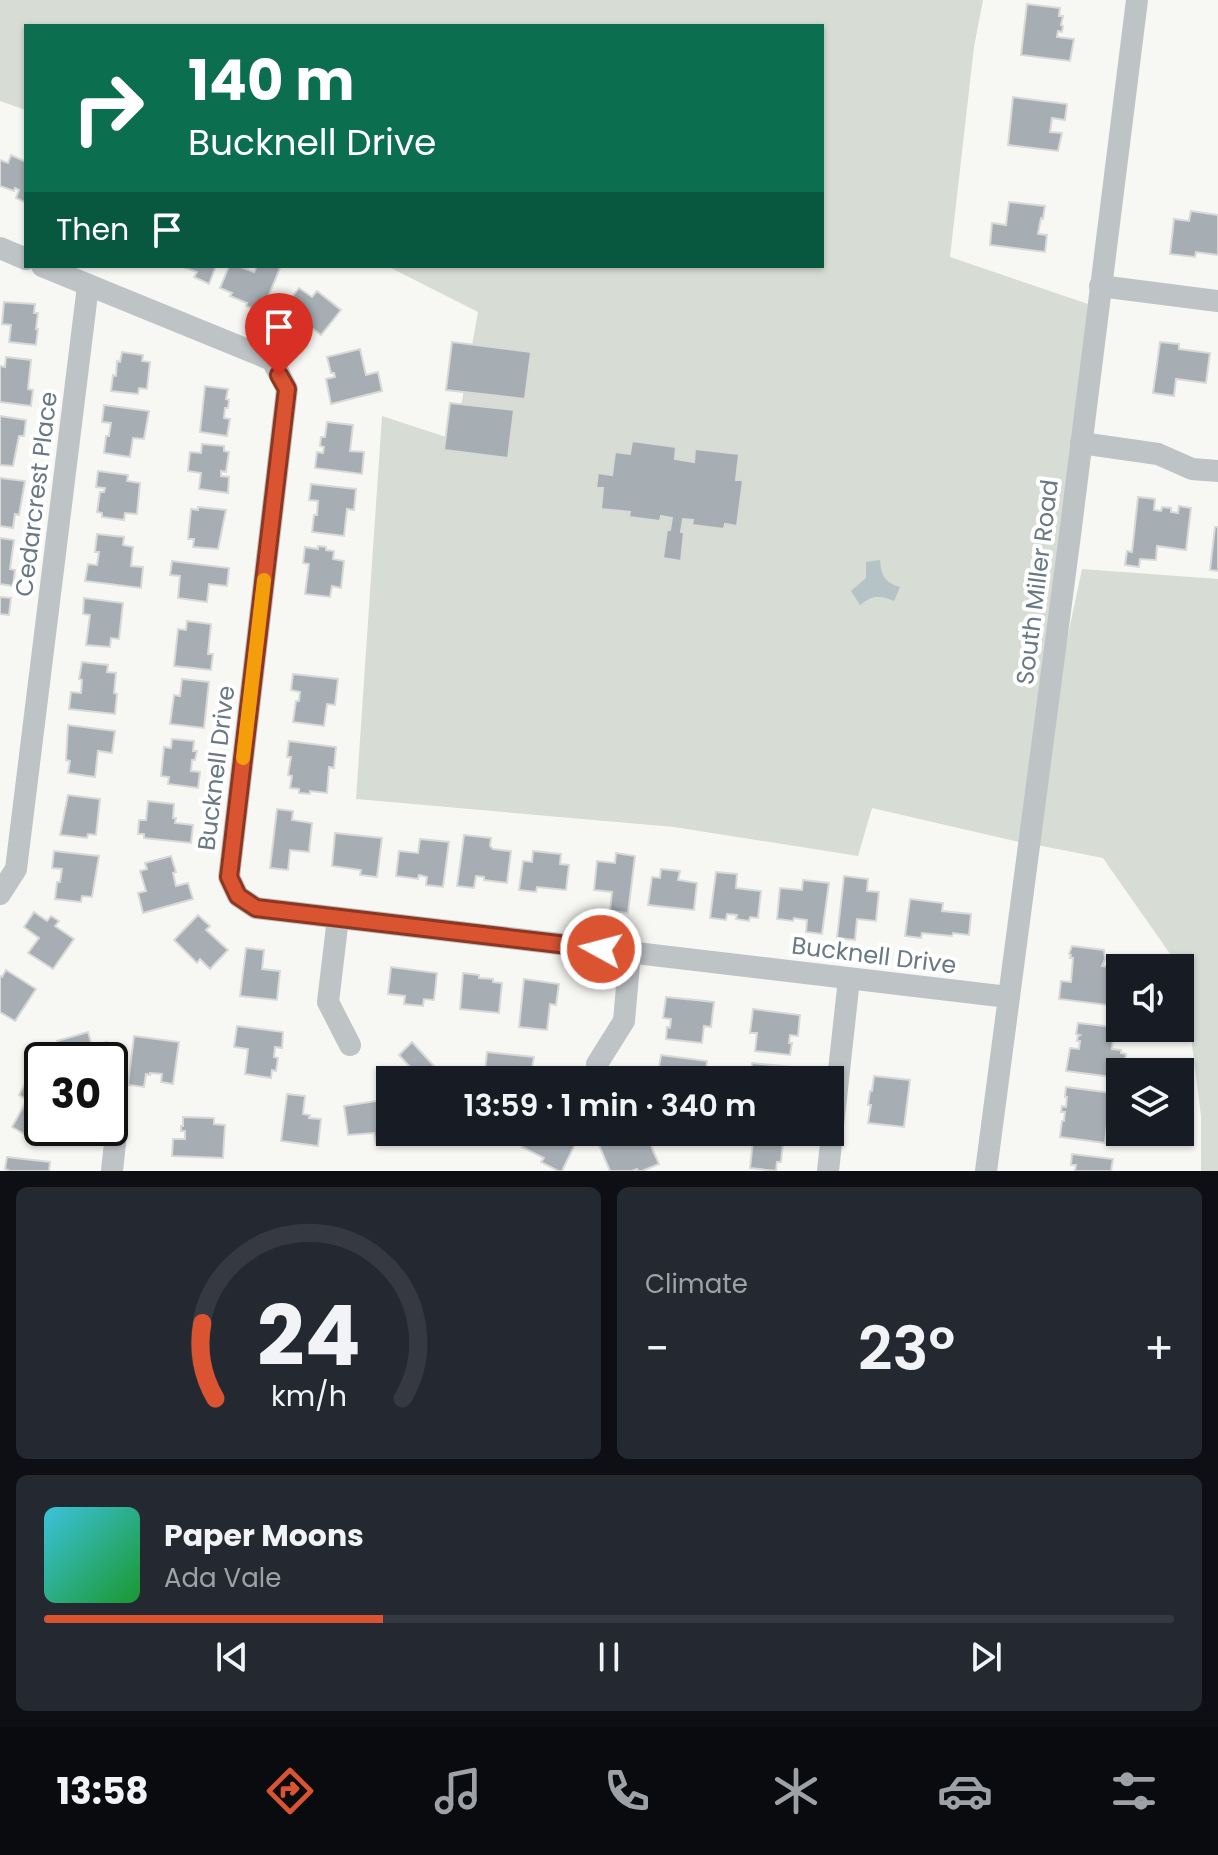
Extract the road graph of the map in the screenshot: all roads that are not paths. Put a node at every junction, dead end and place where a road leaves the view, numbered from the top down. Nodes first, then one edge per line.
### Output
1 (1137, 0) edge
2 (0, 248) edge
3 (24, 258) edge
4 (47, 268) edge
5 (88, 286) junction
6 (1100, 286) junction
7 (1218, 301) edge
8 (1081, 443) junction
9 (1218, 471) edge
10 (0, 894) edge
11 (338, 918) junction
12 (630, 953) junction
13 (849, 979) junction
14 (1008, 997) junction
15 (350, 1045) dead end
16 (597, 1064) dead end
17 (115, 1146) edge
18 (112, 1171) edge
19 (828, 1171) edge
20 (986, 1171) edge

1 - 6 street, South Miller Road
2 - 3 street
4 - 5 street, Bucknell Drive
5 - 10 street, Cedarcrest Place
5 - 11 street, Bucknell Drive
6 - 7 street
6 - 8 street, South Miller Road
8 - 9 street
8 - 14 street, South Miller Road
11 - 12 street, Bucknell Drive
11 - 15 street
12 - 13 street, Bucknell Drive
12 - 16 street
13 - 14 street, Bucknell Drive
13 - 19 street
14 - 20 street, South Miller Road
17 - 18 street

